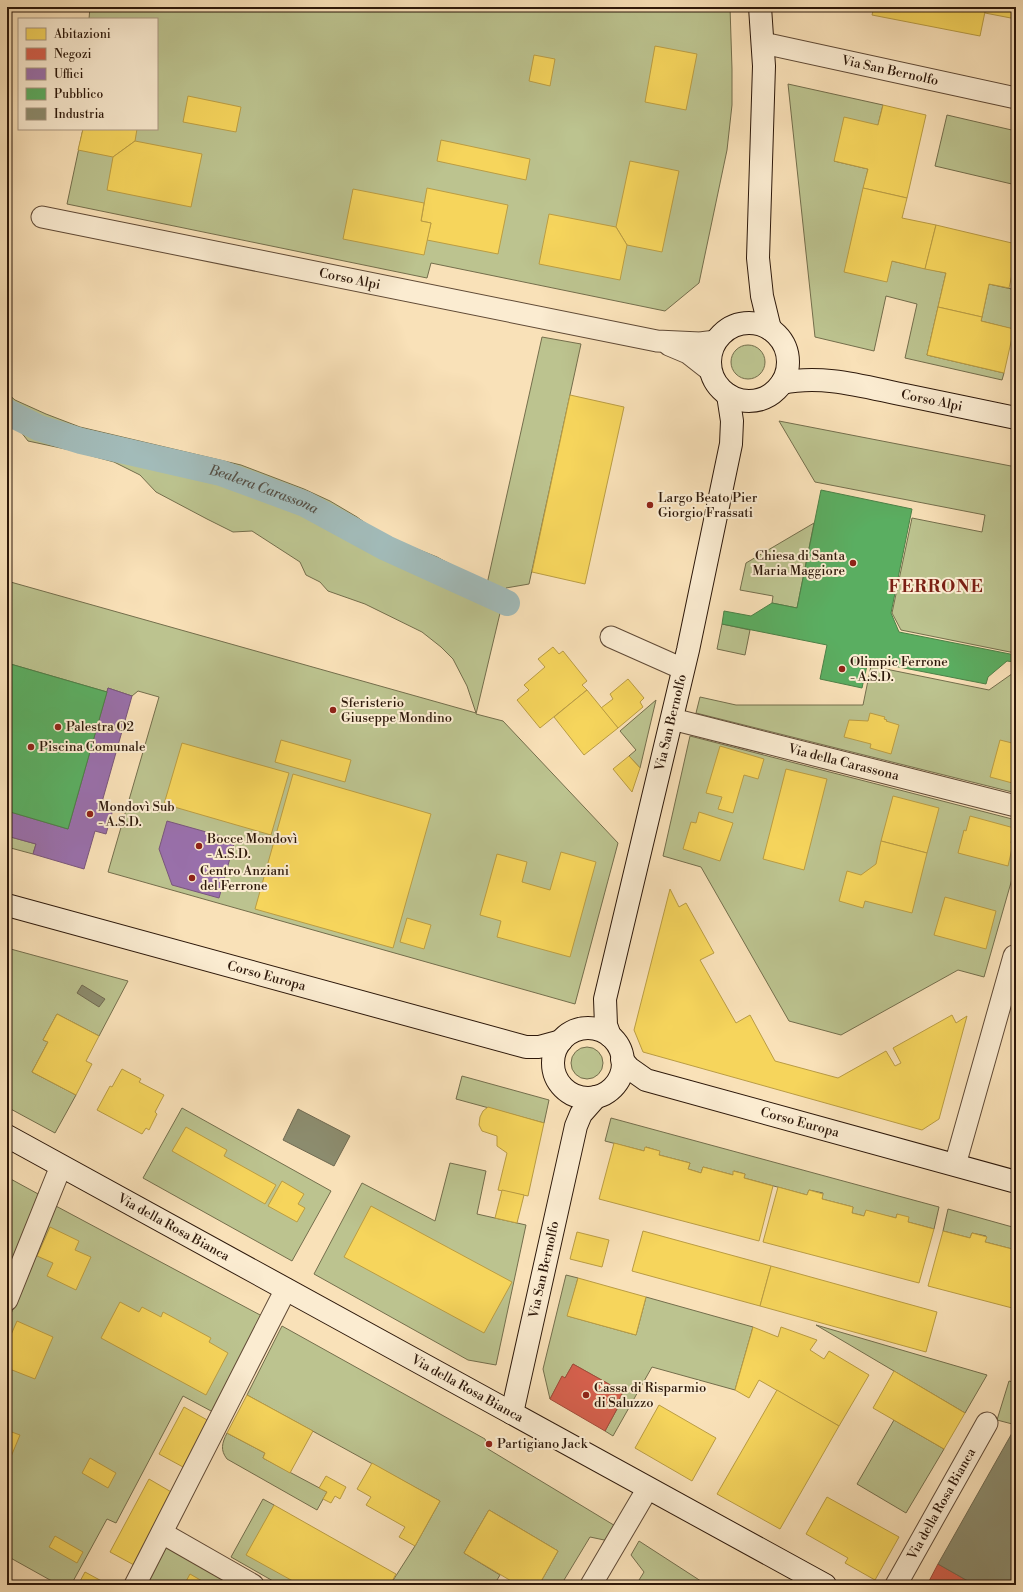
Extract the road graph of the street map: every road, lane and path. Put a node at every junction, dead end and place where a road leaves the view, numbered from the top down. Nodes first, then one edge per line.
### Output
1 (760, 7) edge
2 (763, 43) junction
3 (1016, 98) edge
4 (42, 217) dead end
5 (758, 258) junction
6 (740, 324) junction
7 (770, 329) junction
8 (657, 341) junction
9 (716, 341) junction
10 (787, 353) junction
11 (711, 370) junction
12 (782, 383) junction
13 (849, 384) junction
14 (728, 395) junction
15 (758, 400) junction
16 (1016, 418) edge
17 (731, 444) junction
18 (611, 637) dead end
19 (683, 669) junction
20 (672, 719) junction
21 (1016, 806) edge
22 (7, 905) edge
23 (1014, 956) dead end
24 (605, 999) junction
25 (582, 1029) junction
26 (610, 1036) junction
27 (561, 1041) junction
28 (526, 1047) junction
29 (622, 1060) junction
30 (553, 1070) junction
31 (646, 1080) junction
32 (614, 1086) junction
33 (568, 1091) junction
34 (596, 1097) junction
35 (576, 1126) junction
36 (7, 1136) edge
37 (955, 1165) junction
38 (61, 1166) junction
39 (1016, 1182) edge
40 (286, 1289) junction
41 (7, 1300) edge
42 (512, 1413) junction
43 (987, 1423) dead end
44 (648, 1488) junction
45 (162, 1533) junction
46 (136, 1585) edge
47 (253, 1585) edge
48 (591, 1585) edge
49 (825, 1585) edge
50 (896, 1585) edge

1 - 2 street
2 - 3 street, Via San Bernolfo
2 - 5 street
4 - 8 street, Corso Alpi
5 - 6 street
5 - 7 street
6 - 7 street
6 - 9 street
7 - 10 street
8 - 9 street, Corso Alpi
8 - 11 street, Corso Alpi
9 - 11 street
10 - 12 street
10 - 13 street, Corso Alpi
11 - 14 street
12 - 13 street, Corso Alpi
12 - 15 street, Via San Bernolfo
13 - 16 street, Corso Alpi
14 - 15 street
14 - 17 street, Via San Bernolfo
15 - 17 street, Via San Bernolfo
17 - 19 street, Via San Bernolfo
18 - 19 street
19 - 20 street, Via San Bernolfo
20 - 21 street, Via della Carassona
20 - 24 street, Via San Bernolfo
22 - 28 street, Corso Europa
23 - 37 street
24 - 25 street, Via San Bernolfo
24 - 26 street, Via San Bernolfo
25 - 26 street
25 - 27 street, Corso Europa
26 - 29 street, Corso Europa
27 - 28 street, Corso Europa
27 - 30 street
28 - 30 street, Corso Europa
29 - 31 street, Corso Europa
29 - 32 street
30 - 33 street, Corso Europa
31 - 32 street, Corso Europa
31 - 37 street, Corso Europa
32 - 34 street, Corso Europa
33 - 34 street
33 - 35 street, Via San Bernolfo
34 - 35 street, Via San Bernolfo
35 - 42 street, Via San Bernolfo
36 - 38 street, Via della Rosa Bianca
37 - 39 street, Corso Europa
38 - 40 street, Via della Rosa Bianca
38 - 41 street
40 - 42 street, Via della Rosa Bianca
40 - 45 street
42 - 44 street, Via della Rosa Bianca
43 - 50 street, Via della Rosa Bianca
44 - 48 street
44 - 49 street, Via della Rosa Bianca
45 - 46 street
45 - 47 street

